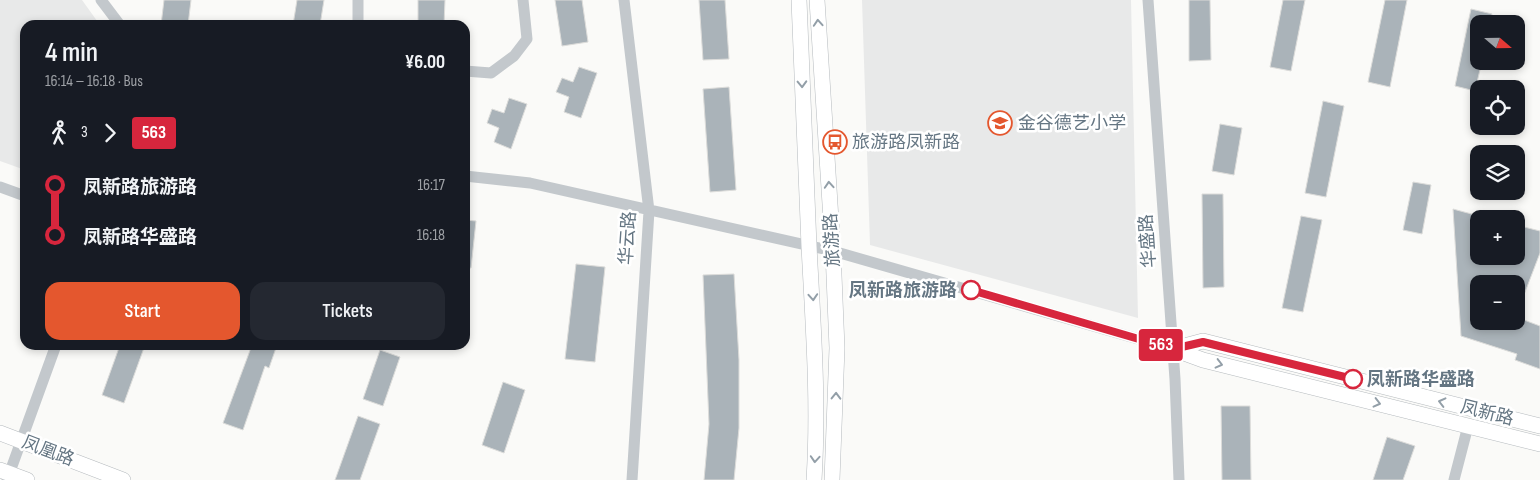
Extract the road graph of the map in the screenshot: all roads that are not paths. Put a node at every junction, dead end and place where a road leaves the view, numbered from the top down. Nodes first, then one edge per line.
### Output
1 (102, 0) edge
2 (358, 0) edge
3 (523, 0) edge
4 (624, 0) edge
5 (799, 0) edge
6 (817, 0) edge
7 (1148, 0) edge
8 (116, 20) edge
9 (358, 20) edge
10 (470, 71) edge
11 (470, 177) edge
12 (0, 187) edge
13 (20, 194) edge
14 (649, 211) junction
15 (809, 248) junction
16 (833, 252) junction
17 (1173, 349) junction
18 (54, 350) edge
19 (1468, 426) junction
20 (1540, 426) edge
21 (0, 433) edge
22 (22, 441) junction
23 (1540, 444) edge
24 (5, 475) edge
25 (27, 480) edge
26 (123, 480) edge
27 (632, 480) edge
28 (814, 480) edge
29 (832, 480) edge
30 (1180, 480) edge
31 (1454, 480) edge

1 - 8 street
2 - 9 street
3 - 10 street
4 - 14 street, 华云路
5 -> 15 main road, 旅游路
16 -> 6 main road, 旅游路
7 - 17 street, 华盛路
11 - 14 street
12 - 13 street
14 - 15 street
14 - 27 street, 华云路
15 - 16 street
15 -> 28 main road, 旅游路
16 - 17 street
29 -> 16 main road, 旅游路
17 -> 19 main road
20 -> 17 main road, 凤新路
17 - 30 street, 华盛路
18 - 22 street
19 - 23 main road
19 - 31 street
21 - 22 main road, 凤凰路
22 - 24 street
22 - 26 main road, 凤凰路
24 - 25 main road, 凤凰路

